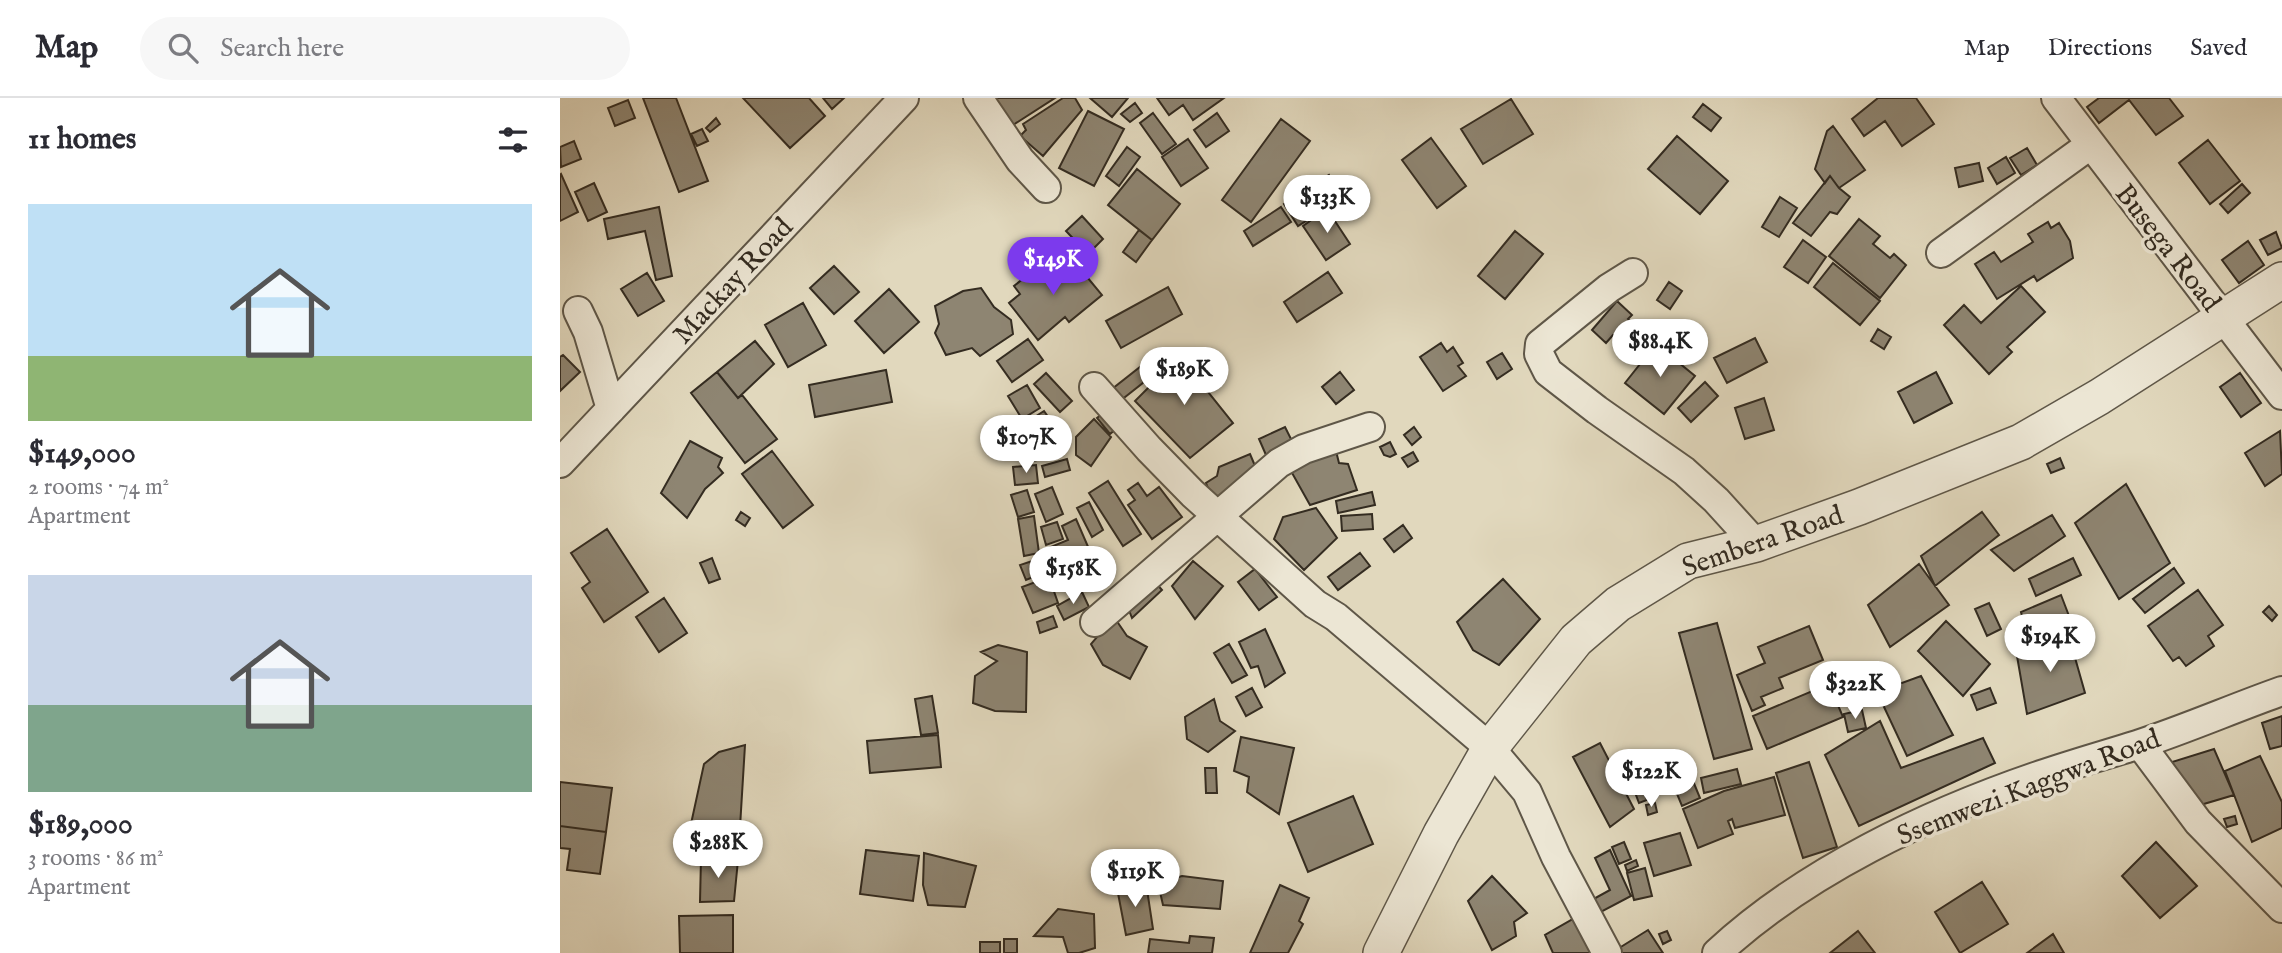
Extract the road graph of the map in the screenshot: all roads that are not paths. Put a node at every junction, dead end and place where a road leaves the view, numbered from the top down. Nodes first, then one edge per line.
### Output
1 (904, 98) edge
2 (978, 98) edge
3 (2056, 98) edge
4 (2090, 145) junction
5 (1046, 188) dead end
6 (1941, 253) dead end
7 (1633, 273) dead end
8 (2282, 280) edge
9 (578, 310) dead end
10 (2223, 317) junction
11 (1094, 387) dead end
12 (2282, 395) edge
13 (611, 409) junction
14 (1370, 427) dead end
15 (560, 463) edge
16 (1219, 517) junction
17 (1756, 544) junction
18 (1095, 622) dead end
19 (2282, 691) edge
20 (2140, 744) junction
21 (1490, 748) junction
22 (2282, 908) edge
23 (1381, 953) edge
24 (1607, 953) edge
25 (1717, 953) edge

1 - 13 street, Mackay Road
2 - 5 street
3 - 4 street, Busega Road
4 - 6 street
4 - 10 street, Busega Road
7 - 17 street
8 - 10 street, Sembera Road
9 - 13 street
10 - 12 street, Busega Road
10 - 17 street, Sembera Road
11 - 16 street
13 - 15 street, Mackay Road
14 - 16 street
16 - 18 street
16 - 21 street
17 - 21 street, Sembera Road
19 - 20 street, Ssemwezi Kaggwa Road
20 - 22 street
20 - 25 street, Ssemwezi Kaggwa Road
21 - 23 street, Sembera Road
21 - 24 street

